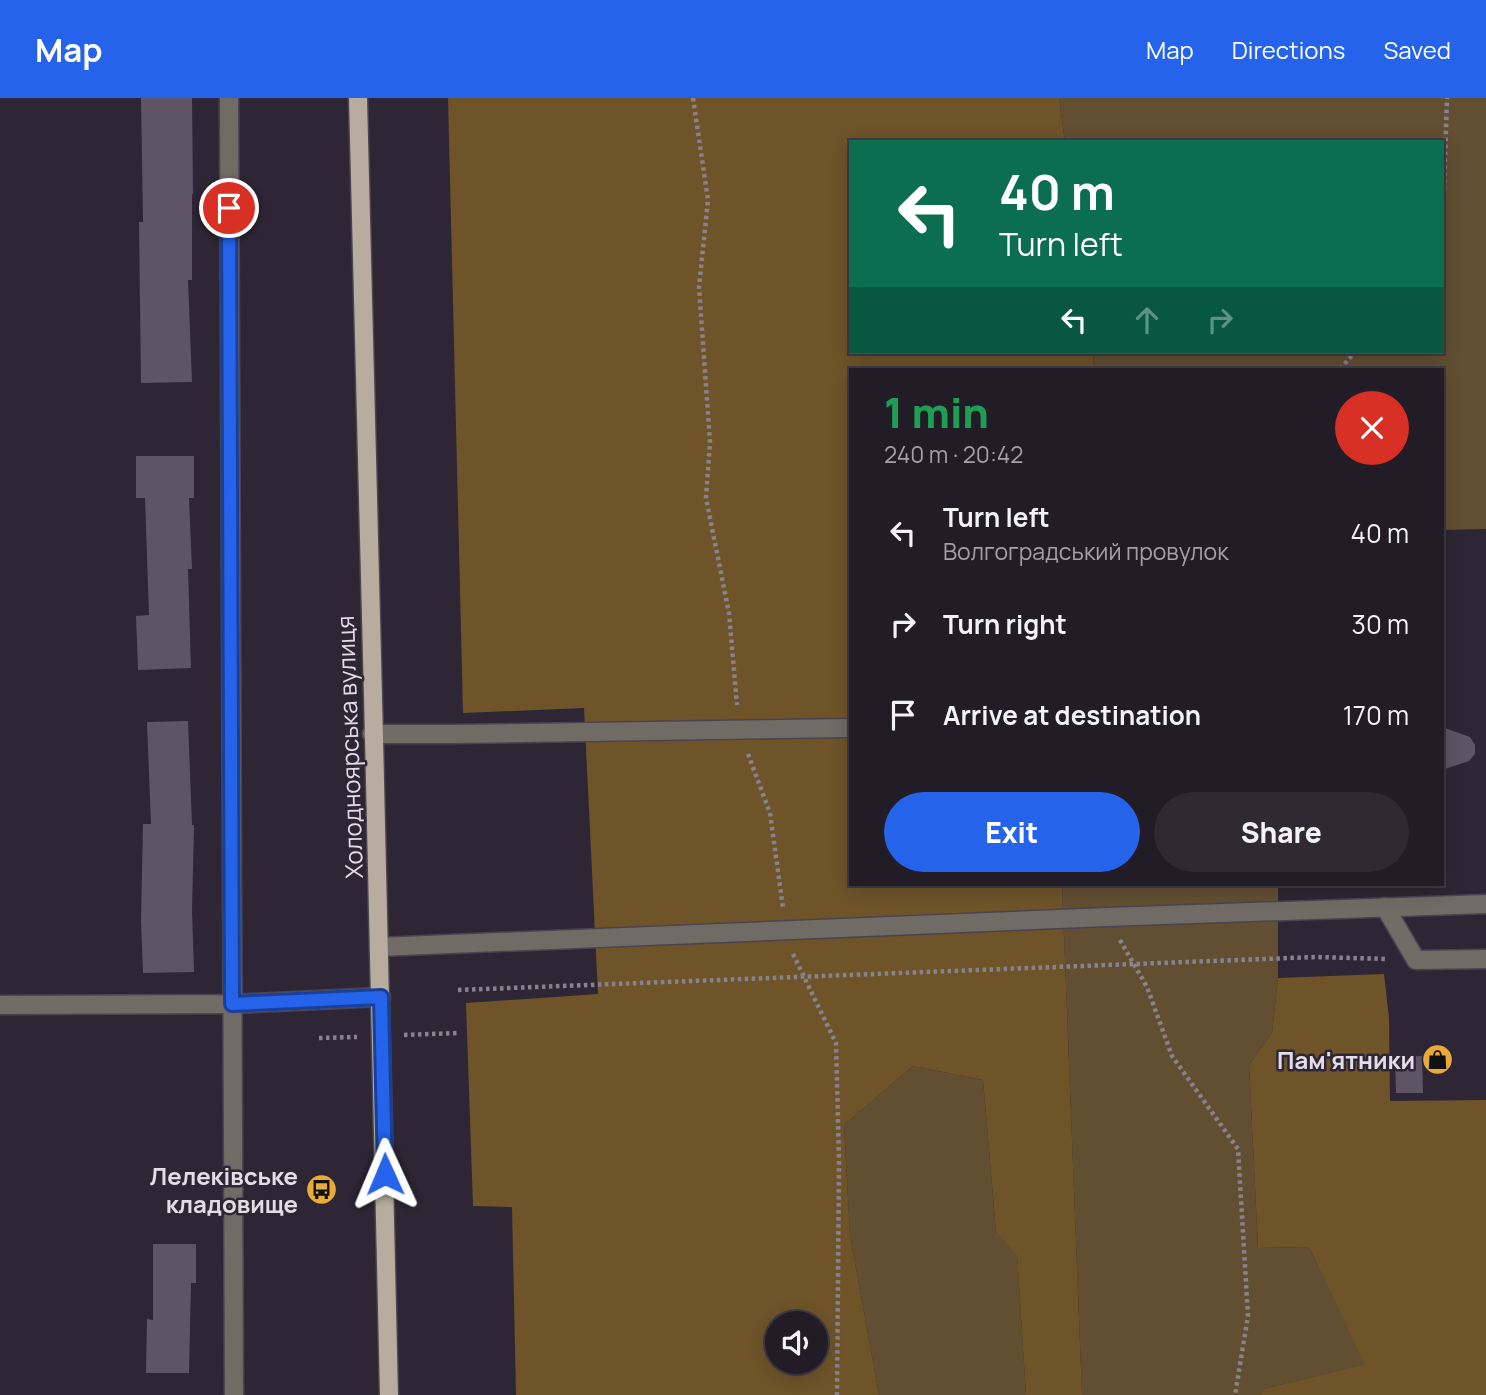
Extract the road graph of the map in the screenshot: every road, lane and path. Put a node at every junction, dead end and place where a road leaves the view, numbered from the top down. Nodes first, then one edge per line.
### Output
1 (229, 98) edge
2 (358, 98) edge
3 (1447, 98) edge
4 (1444, 191) edge
5 (1353, 354) edge
6 (1341, 368) edge
7 (849, 729) edge
8 (372, 734) junction
9 (1486, 904) edge
10 (1385, 907) junction
11 (1107, 917) junction
12 (379, 947) junction
13 (1486, 959) edge
14 (1416, 960) junction
15 (1134, 964) junction
16 (458, 990) dead end
17 (381, 997) junction
18 (232, 1004) junction
19 (0, 1005) edge
20 (234, 1395) edge
21 (389, 1395) edge
22 (1235, 1395) edge

1 - 18 street
2 - 8 main road, Холодноярська вулиця
3 - 4 path
5 - 6 path
7 - 8 street
8 - 12 main road, Холодноярська вулиця
9 - 10 street
10 - 11 street
10 - 14 street
11 - 12 street
11 - 15 path
12 - 17 main road, Холодноярська вулиця
13 - 14 street
14 - 15 path
15 - 16 path
15 - 22 path
17 - 18 street
17 - 21 main road, Холодноярська вулиця
18 - 19 street
18 - 20 street

